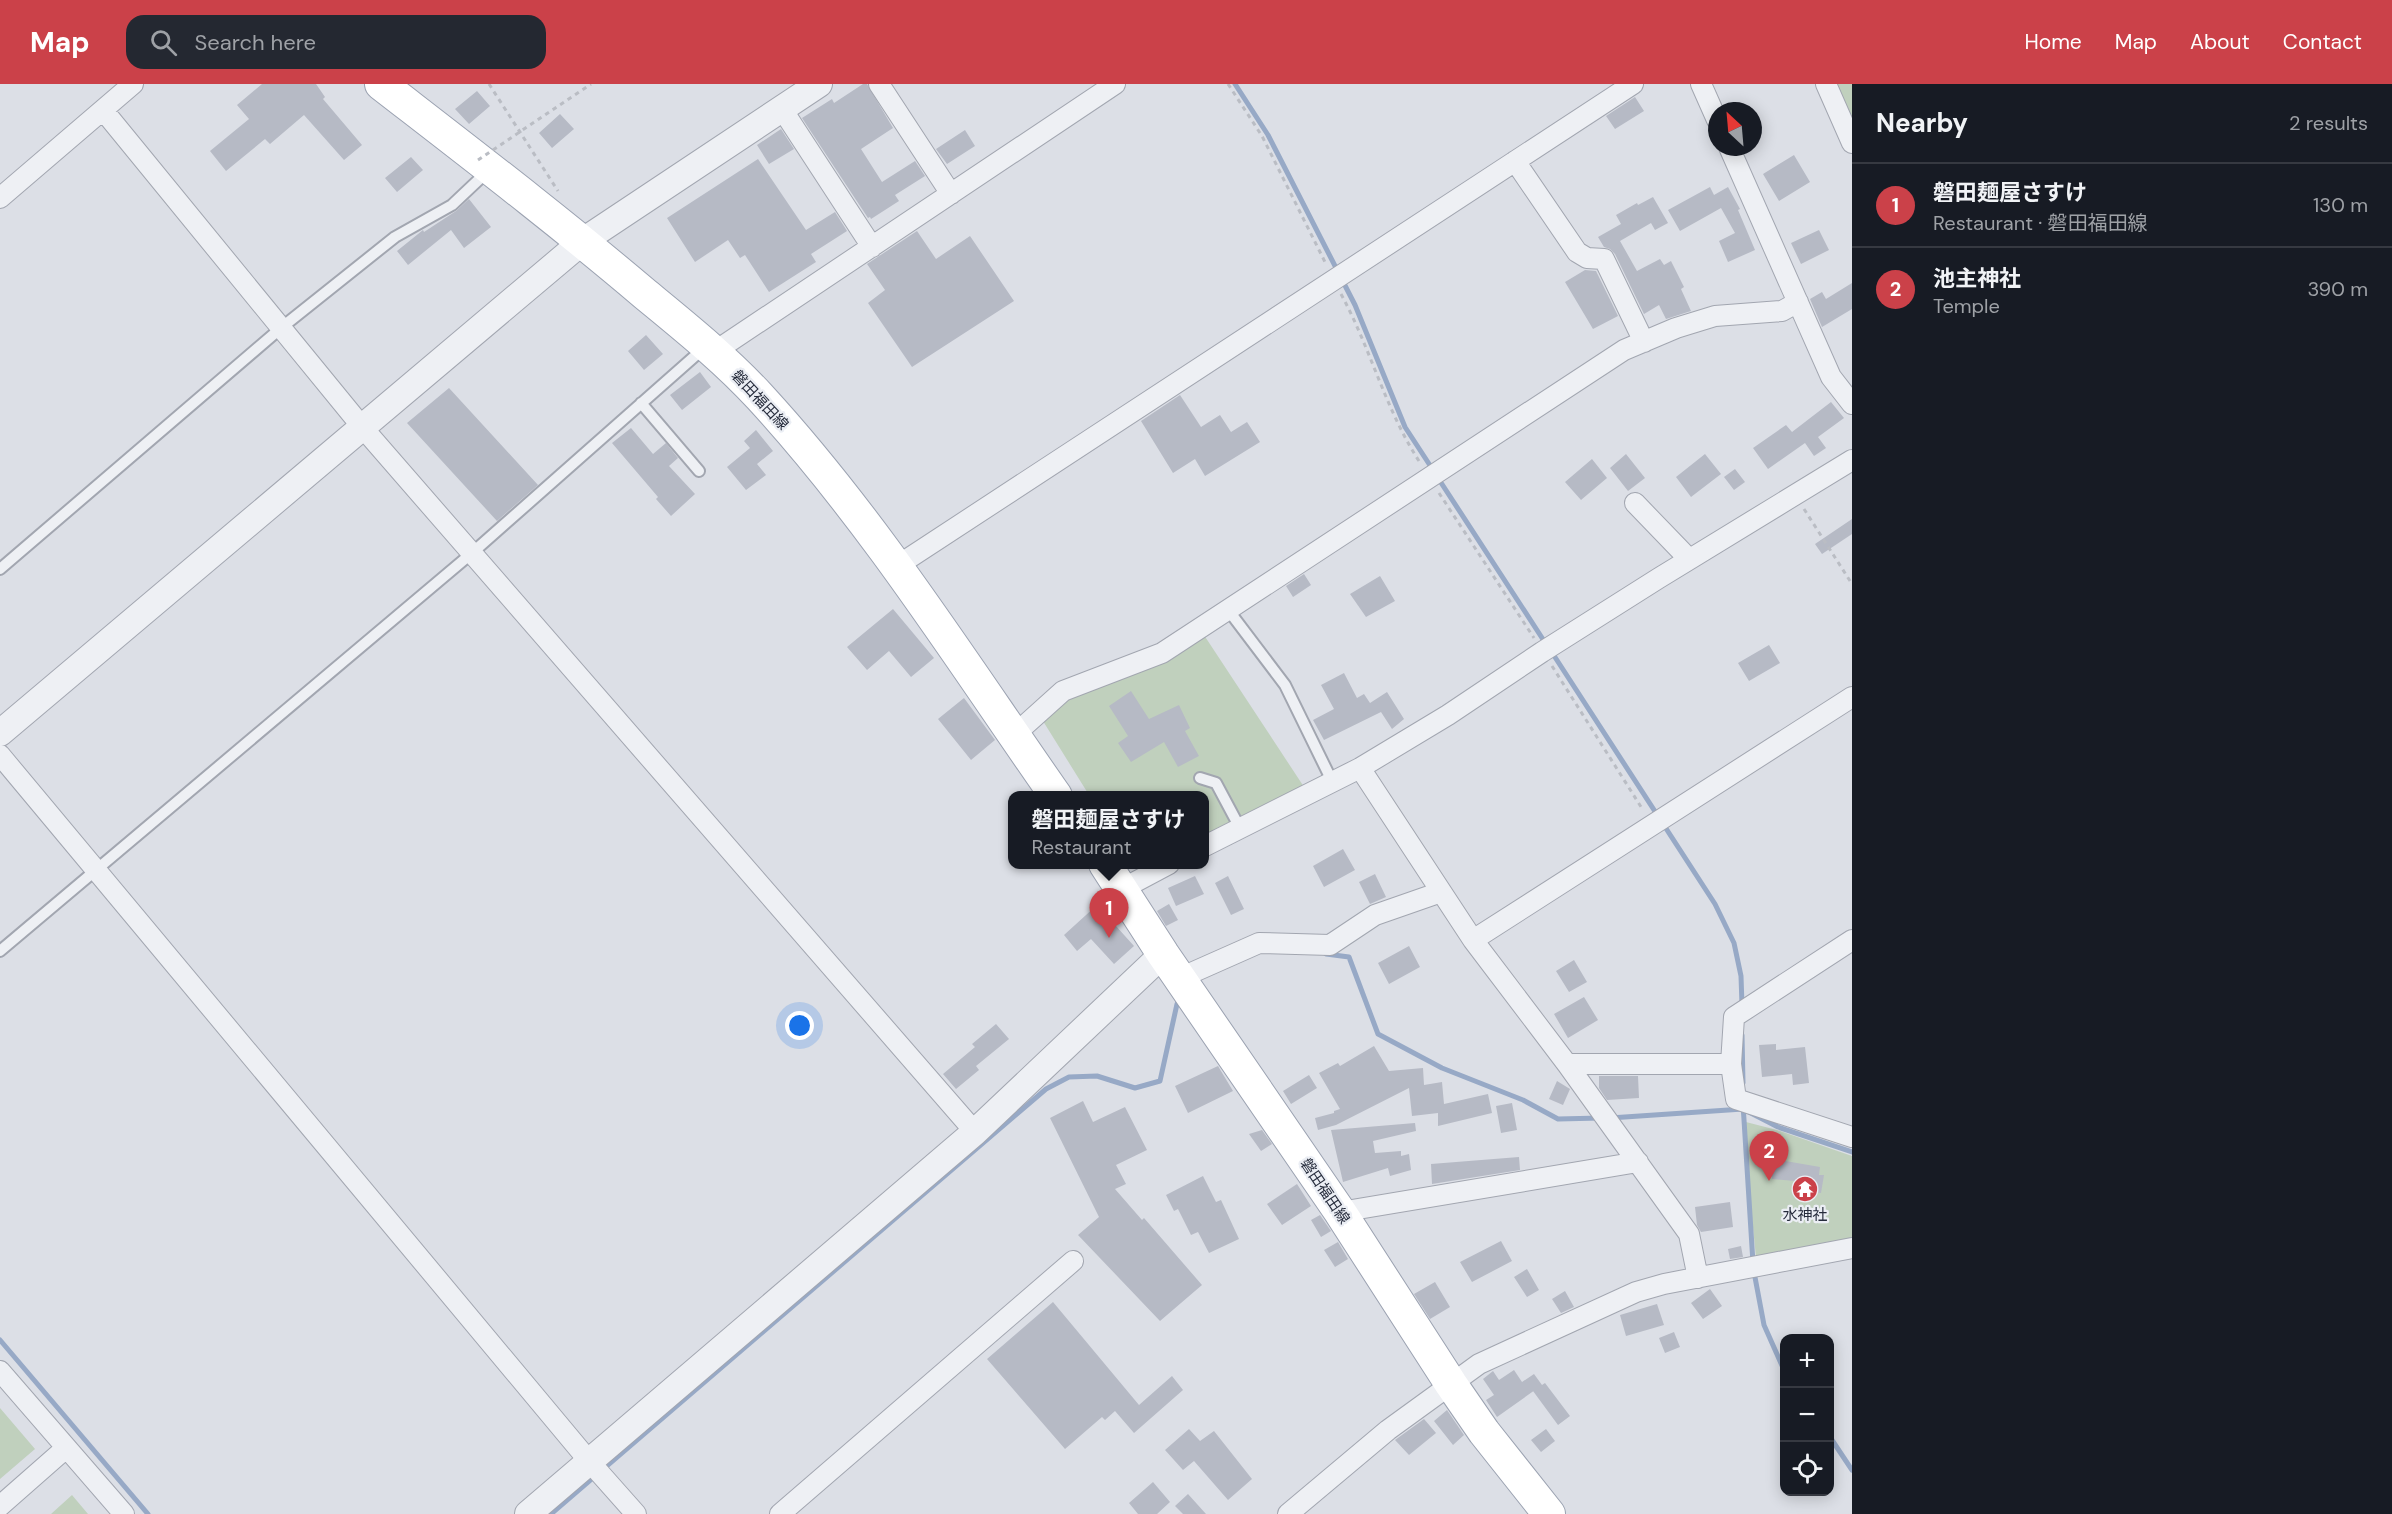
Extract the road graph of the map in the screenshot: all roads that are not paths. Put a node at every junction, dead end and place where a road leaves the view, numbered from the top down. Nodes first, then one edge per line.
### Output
1 (133, 84) edge
2 (381, 84) edge
3 (819, 84) edge
4 (879, 84) edge
5 (1115, 84) edge
6 (1633, 84) edge
7 (1701, 84) edge
8 (1827, 84) edge
9 (1709, 102) edge
10 (782, 109) junction
11 (103, 110) junction
12 (1852, 143) edge
13 (1733, 156) edge
14 (1515, 161) junction
15 (484, 165) junction
16 (951, 194) junction
17 (0, 198) edge
18 (583, 241) junction
19 (872, 247) junction
20 (1798, 302) junction
21 (281, 328) junction
22 (1644, 342) junction
23 (710, 349) junction
24 (641, 403) junction
25 (1852, 404) edge
26 (363, 428) junction
27 (1852, 460) edge
28 (699, 471) dead end
29 (1635, 503) dead end
30 (472, 553) junction
31 (1689, 560) junction
32 (897, 566) junction
33 (0, 569) edge
34 (1229, 610) junction
35 (1852, 697) edge
36 (0, 733) edge
37 (1014, 735) junction
38 (0, 755) edge
39 (1360, 768) junction
40 (1200, 778) dead end
41 (1332, 781) junction
42 (1053, 791) edge
43 (1240, 828) junction
44 (1209, 844) edge
45 (96, 869) junction
46 (1147, 869) edge
47 (1113, 877) edge
48 (1441, 892) junction
49 (1473, 940) junction
50 (1852, 940) edge
51 (0, 951) edge
52 (1172, 966) junction
53 (1567, 1064) junction
54 (1731, 1064) junction
55 (975, 1132) junction
56 (1852, 1137) edge
57 (1638, 1162) junction
58 (1340, 1212) junction
59 (1852, 1248) edge
60 (1073, 1261) dead end
61 (1698, 1278) junction
62 (0, 1371) edge
63 (1450, 1384) junction
64 (66, 1448) junction
65 (589, 1461) junction
66 (0, 1506) edge
67 (124, 1514) edge
68 (528, 1514) edge
69 (636, 1514) edge
70 (780, 1514) edge
71 (1288, 1514) edge
72 (1549, 1514) edge

1 - 11 street
2 - 15 main road, 磐田福田線
3 - 10 street
4 - 16 street
5 - 16 street
6 - 14 street
7 - 9 street
8 - 12 street
10 - 18 street
10 - 19 street
11 - 17 street
11 - 21 street
13 - 20 street
14 - 22 street
14 - 32 street
15 - 18 main road, 磐田福田線
15 - 21 lane
16 - 19 street
18 - 23 main road, 磐田福田線
18 - 26 street
19 - 23 street
20 - 22 street
20 - 25 street
21 - 26 street
21 - 33 lane
22 - 34 street
23 - 24 lane
23 - 32 main road, 磐田福田線
24 - 28 lane
24 - 30 lane
26 - 30 street
26 - 36 street
27 - 31 street
29 - 31 street
30 - 45 lane
30 - 55 street
31 - 39 street
32 - 37 main road, 磐田福田線
34 - 37 street
34 - 41 lane
35 - 49 street
37 - 42 main road, 磐田福田線
38 - 45 street
39 - 41 street
39 - 48 street
40 - 43 lane
41 - 43 street
43 - 44 street
45 - 51 lane
45 - 65 street
46 - 47 street
47 - 52 main road, 磐田福田線
48 - 49 street
48 - 52 street
49 - 53 street
50 - 54 street
52 - 55 street
52 - 58 main road, 磐田福田線
53 - 54 street
53 - 57 street
54 - 56 street
55 - 65 street
57 - 58 street
57 - 61 street
58 - 63 main road, 磐田福田線
59 - 61 street
60 - 70 street
61 - 63 street
62 - 64 street
63 - 71 street
63 - 72 main road, 磐田福田線
64 - 66 street
64 - 67 street
65 - 68 street
65 - 69 street

